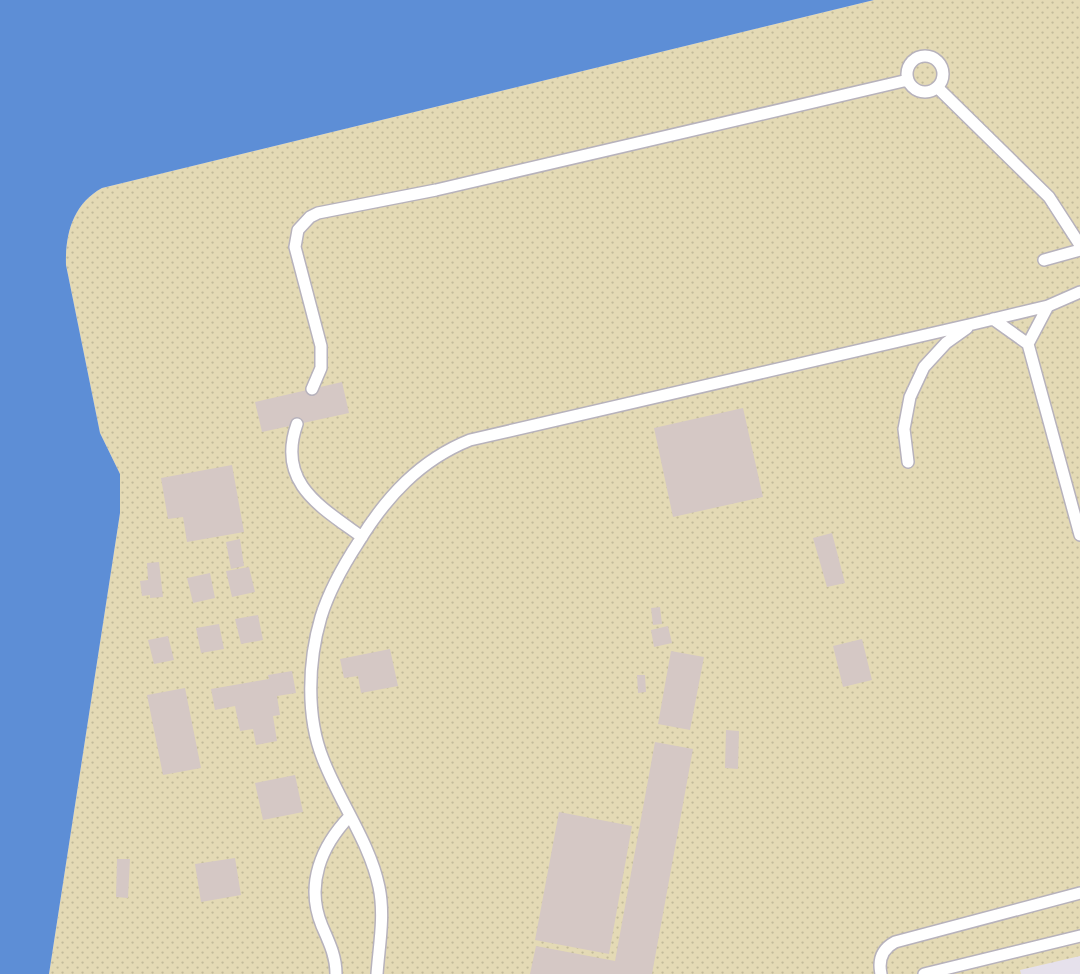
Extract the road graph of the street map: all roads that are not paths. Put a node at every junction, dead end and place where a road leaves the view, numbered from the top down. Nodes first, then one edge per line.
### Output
1 (908, 80) junction
2 (938, 88) junction
3 (1080, 246) edge
4 (1080, 250) edge
5 (1044, 260) dead end
6 (1080, 292) edge
7 (1048, 306) junction
8 (993, 319) junction
9 (973, 324) junction
10 (1028, 344) junction
11 (312, 389) dead end
12 (297, 424) dead end
13 (908, 462) dead end
14 (1080, 535) edge
15 (362, 537) junction
16 (350, 816) junction
17 (1080, 893) edge
18 (1080, 936) edge
19 (336, 974) edge
20 (377, 974) edge
21 (882, 974) edge
22 (924, 974) edge

1 - 2 lane
1 - 2 lane
1 - 11 lane
2 - 3 lane
4 - 5 lane
6 - 7 lane
7 - 8 lane
7 - 10 lane
8 - 9 lane
8 - 10 lane
9 - 13 lane
9 - 15 lane
10 - 14 lane
12 - 15 lane
15 - 16 lane
16 - 19 lane
16 - 20 lane
17 - 21 lane
18 - 22 lane

